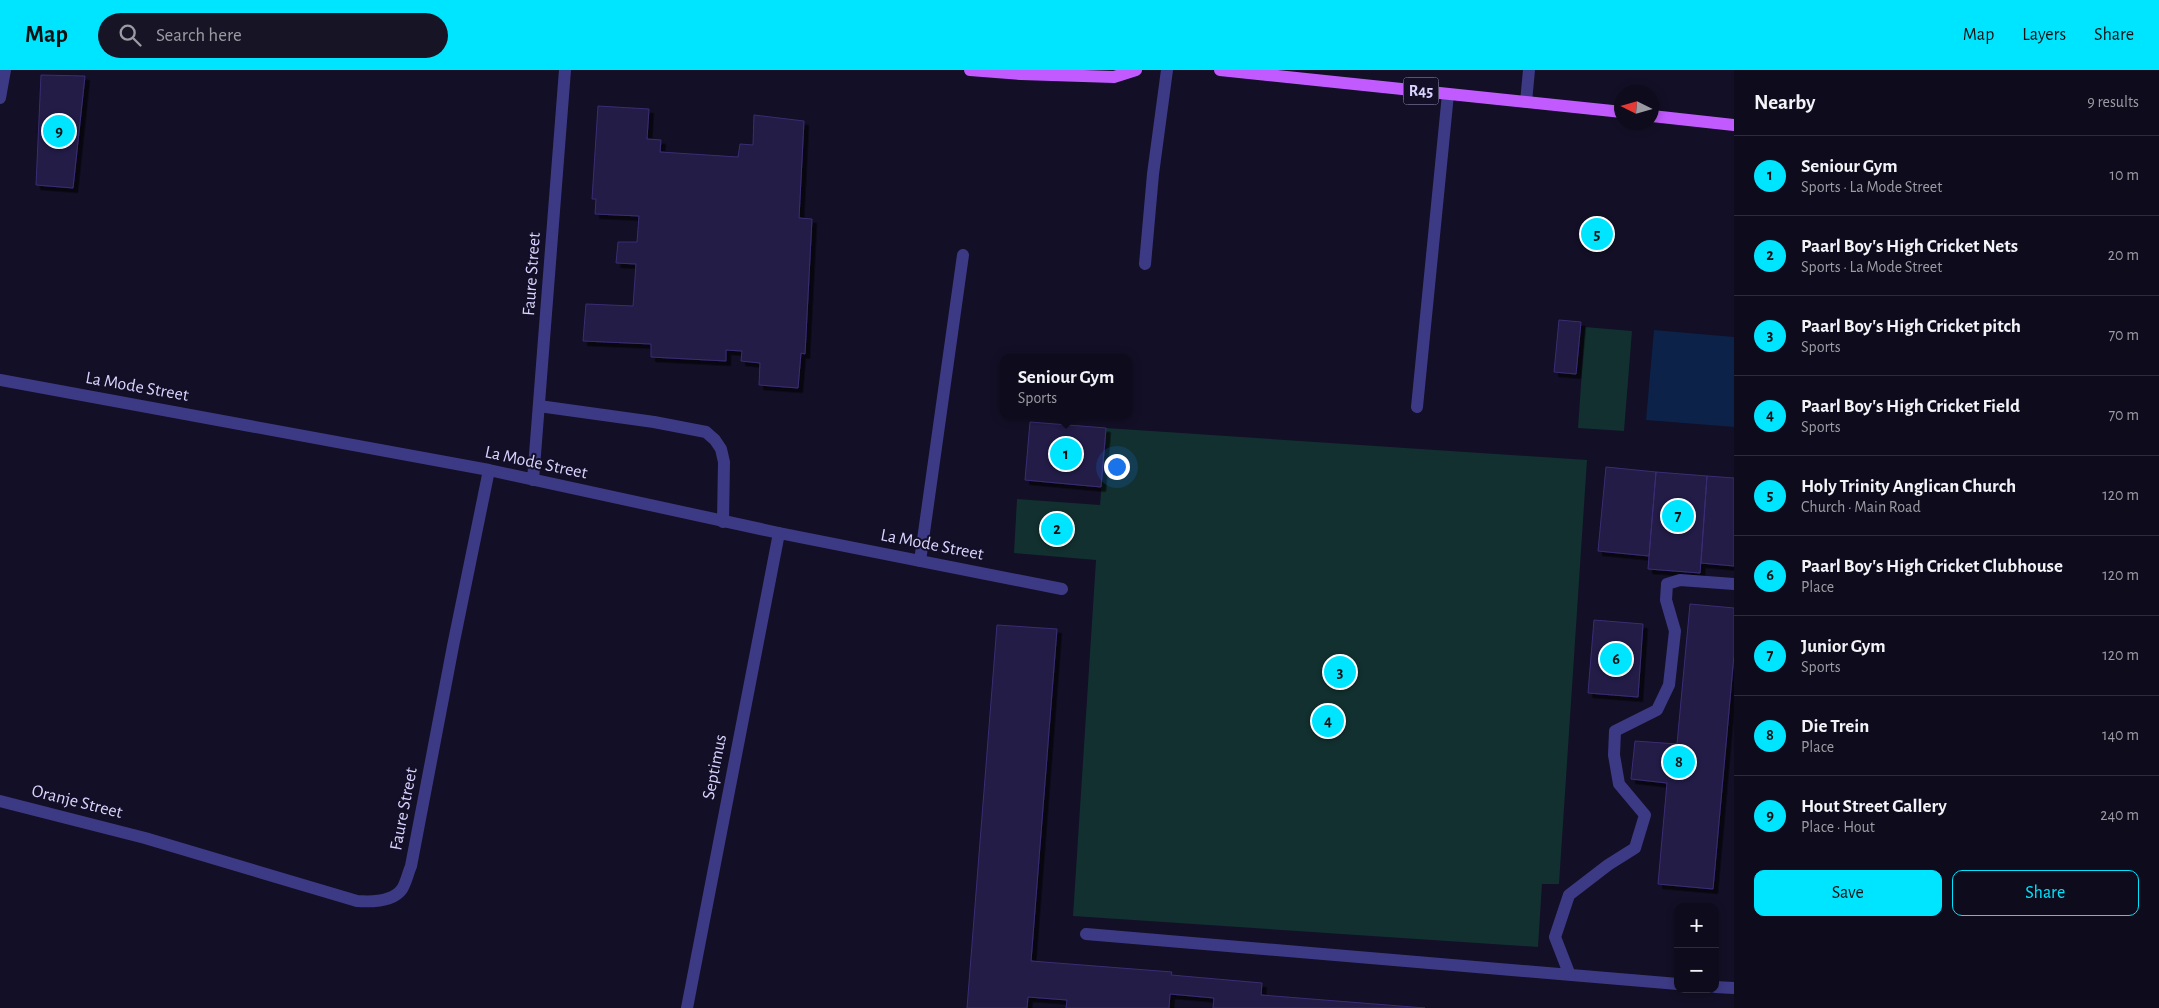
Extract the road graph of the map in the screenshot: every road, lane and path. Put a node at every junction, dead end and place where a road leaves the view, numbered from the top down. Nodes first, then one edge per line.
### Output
1 (5, 70) edge
2 (565, 70) edge
3 (970, 70) edge
4 (1136, 70) edge
5 (1168, 70) edge
6 (1220, 70) edge
7 (1529, 70) edge
8 (1448, 94) junction
9 (0, 98) edge
10 (1526, 102) junction
11 (1614, 111) edge
12 (1659, 117) edge
13 (1734, 124) edge
14 (963, 255) dead end
15 (1145, 264) dead end
16 (0, 380) edge
17 (539, 406) junction
18 (1417, 407) dead end
19 (489, 470) junction
20 (533, 480) junction
21 (723, 522) junction
22 (779, 533) junction
23 (920, 561) junction
24 (1734, 584) edge
25 (1062, 589) dead end
26 (0, 801) edge
27 (145, 838) joint
28 (1086, 934) dead end
29 (1569, 973) junction
30 (1674, 984) edge
31 (1719, 987) edge
32 (1734, 988) edge
33 (686, 1008) edge

1 - 9 street
2 - 17 street, Faure Street
3 - 4 main road
5 - 15 street
6 - 8 main road, R45
7 - 10 street
8 - 10 main road, R45
8 - 18 street
10 - 11 main road, R45
12 - 13 main road
14 - 23 street
16 - 19 street, La Mode Street
17 - 20 street, Faure Street
17 - 21 street
19 - 20 street, La Mode Street
19 - 27 street, Faure Street
20 - 21 street, La Mode Street
21 - 22 street, La Mode Street
22 - 23 street, La Mode Street
22 - 33 street, Septimus
23 - 25 street, La Mode Street
24 - 29 street
26 - 27 street, Oranje Street
28 - 29 street
29 - 30 street
31 - 32 street

